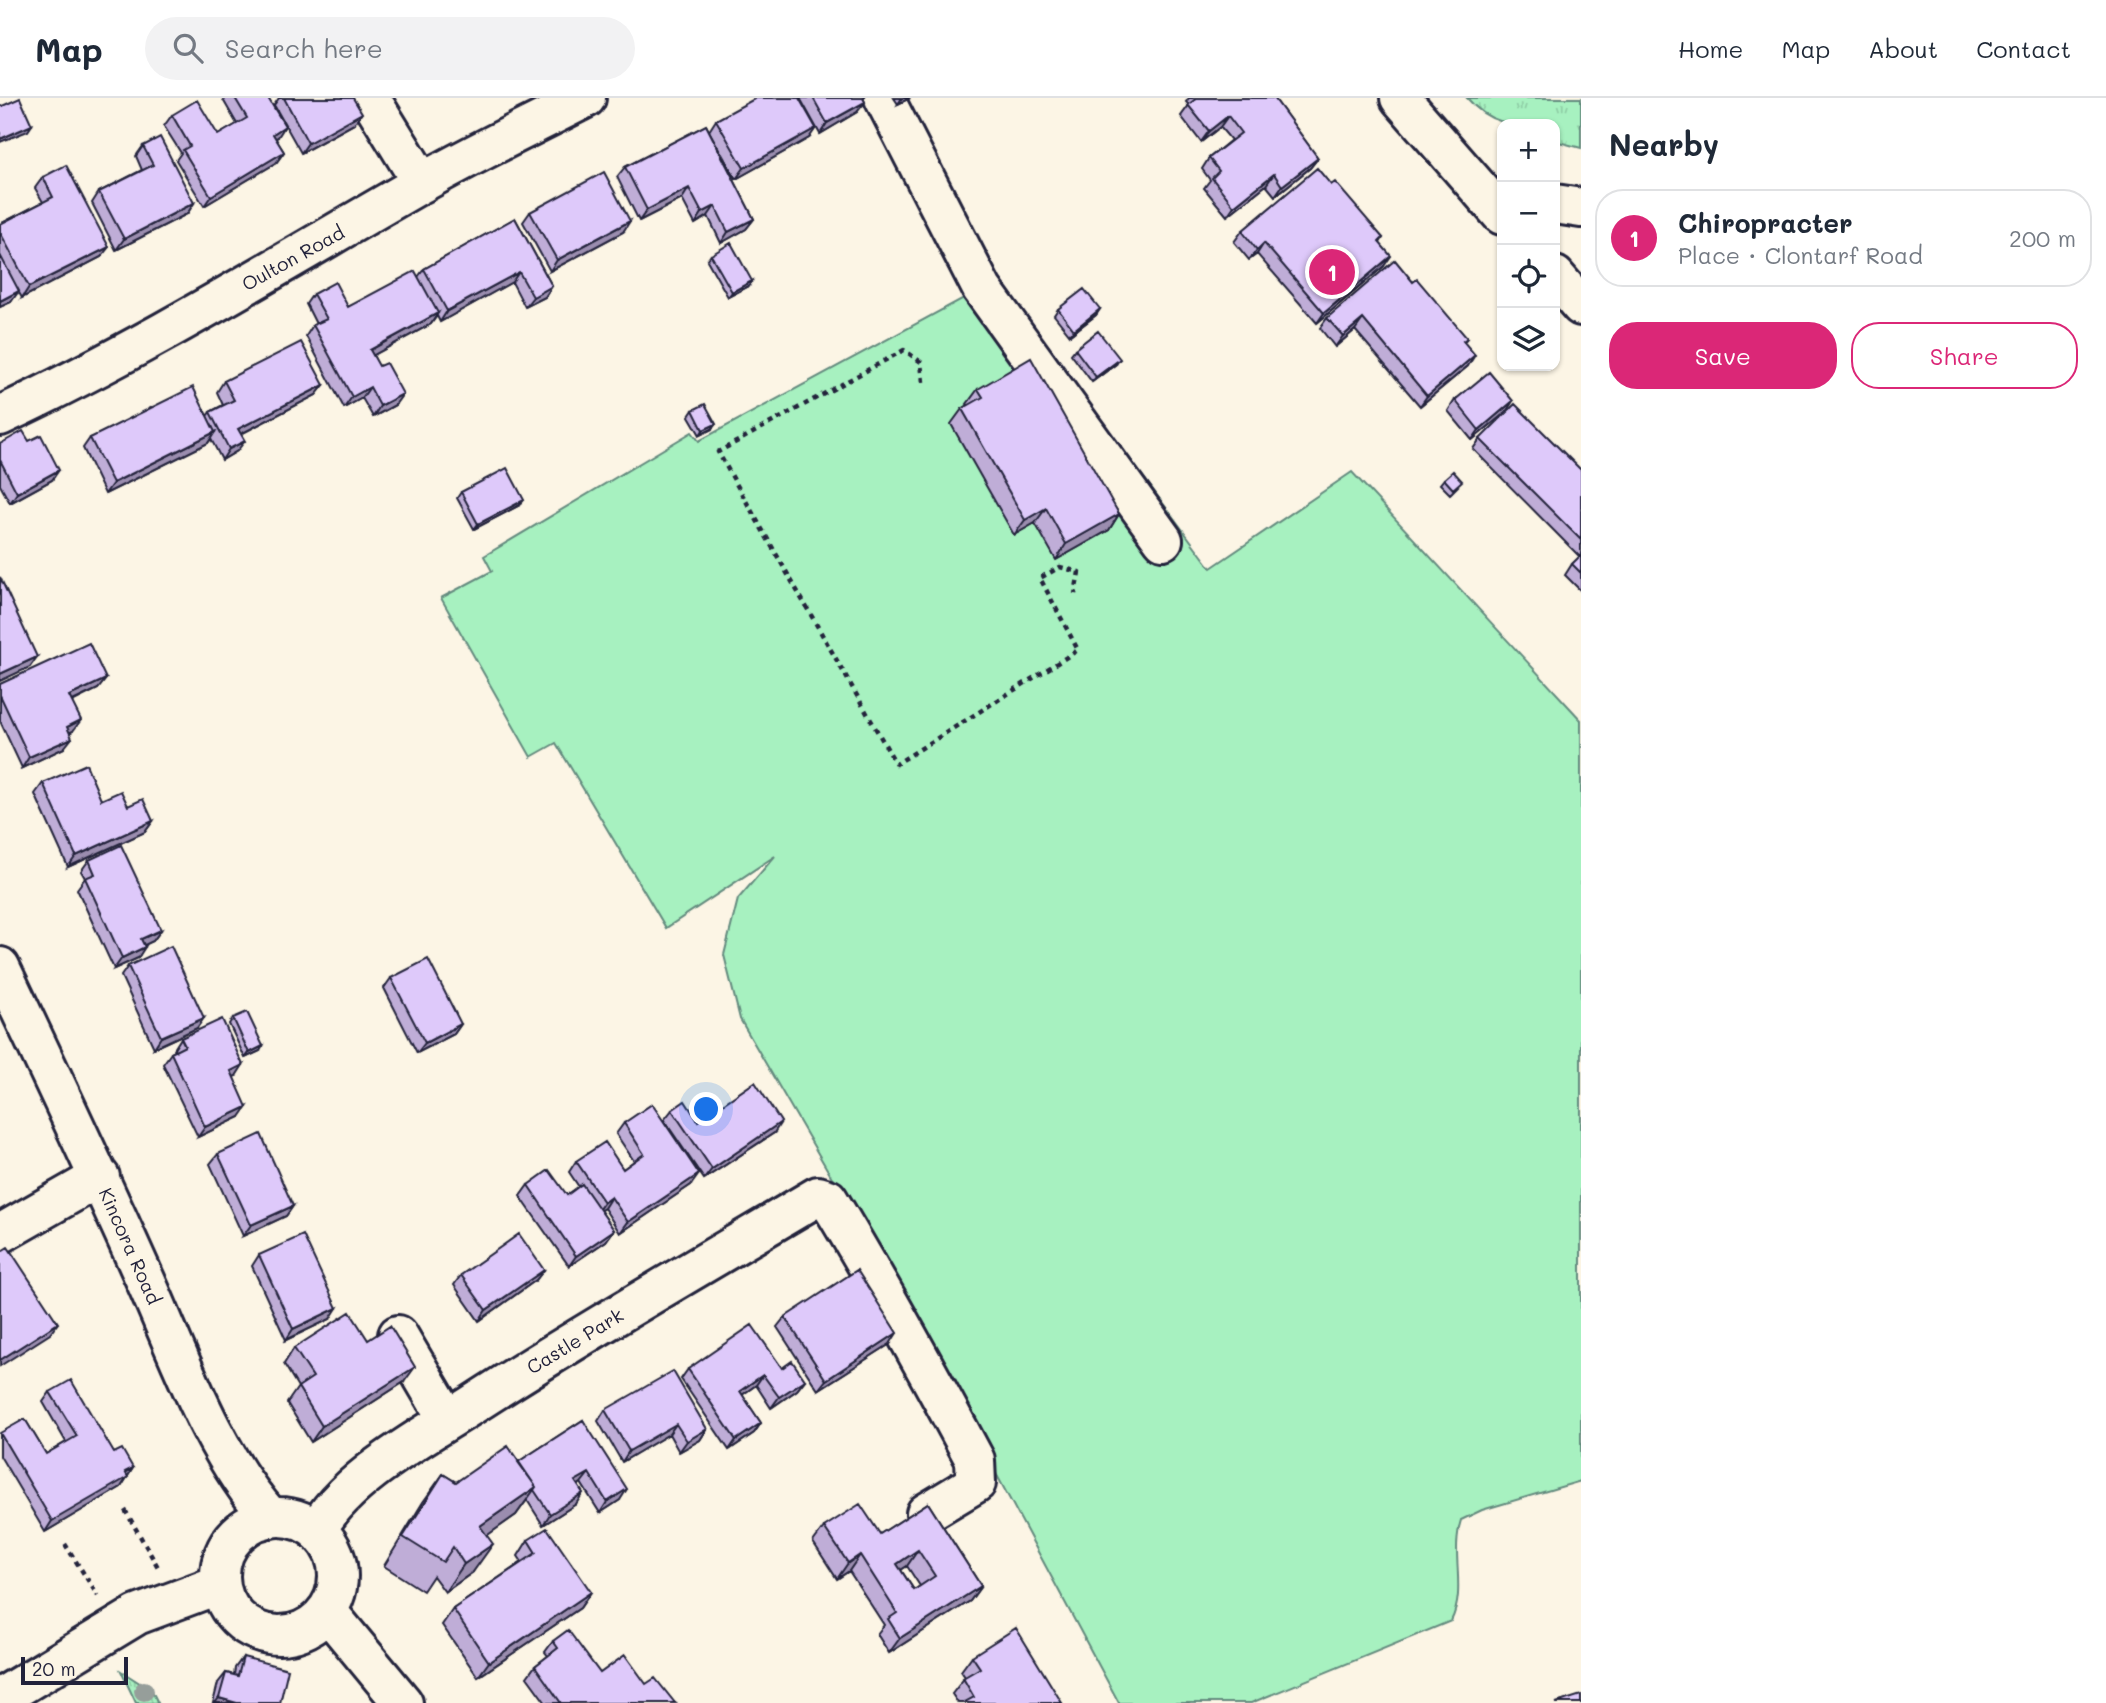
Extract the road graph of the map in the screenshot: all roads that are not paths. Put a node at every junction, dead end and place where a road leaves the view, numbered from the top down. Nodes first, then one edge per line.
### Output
1 (370, 98) edge
2 (586, 98) edge
3 (884, 98) edge
4 (1399, 98) edge
5 (422, 183) junction
6 (1497, 205) edge
7 (1560, 205) edge
8 (1581, 208) edge
9 (1560, 282) edge
10 (1581, 306) edge
11 (0, 416) edge
12 (1163, 540) dead end
13 (0, 967) edge
14 (100, 1177) junction
15 (0, 1234) edge
16 (398, 1335) edge
17 (448, 1420) junction
18 (926, 1513) edge
19 (271, 1518) junction
20 (317, 1531) junction
21 (220, 1584) junction
22 (327, 1611) junction
23 (0, 1698) edge
24 (403, 1703) edge

1 - 5 street
2 - 5 street, Oulton Road
3 - 12 street
4 - 6 street
5 - 11 street, Oulton Road
7 - 8 street
9 - 10 street
13 - 14 street, Kincora Road
14 - 15 street
14 - 19 street, Kincora Road
16 - 17 street
17 - 18 street, Castle Park
17 - 20 street, Castle Park
19 - 20 street
19 - 21 street
20 - 22 street
21 - 22 street
21 - 23 street
22 - 24 street

